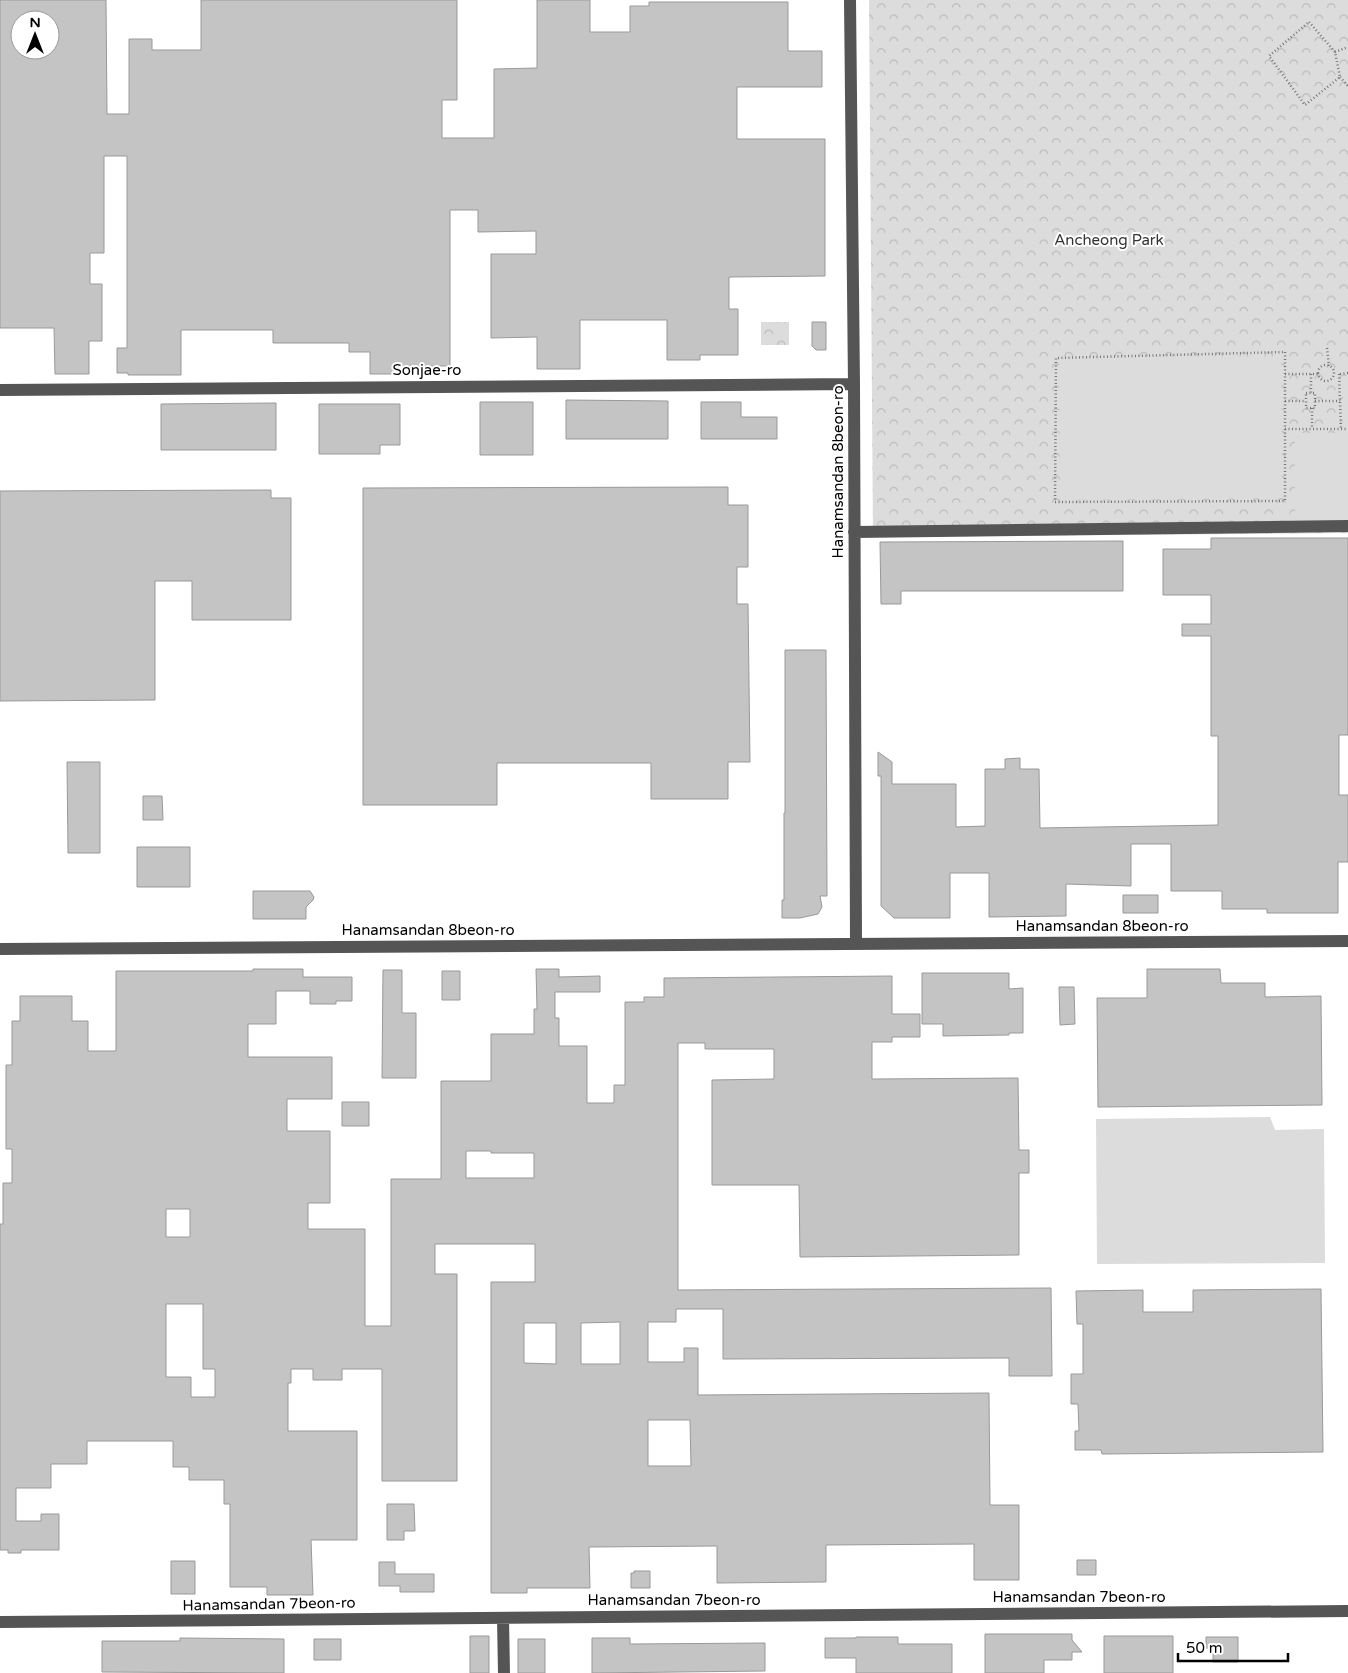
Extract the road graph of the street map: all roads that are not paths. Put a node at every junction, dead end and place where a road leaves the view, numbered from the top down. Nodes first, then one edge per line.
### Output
1 (850, 0) edge
2 (854, 384) junction
3 (0, 390) edge
4 (1348, 526) edge
5 (854, 532) junction
6 (1348, 941) edge
7 (856, 943) junction
8 (0, 949) edge
9 (1348, 1611) edge
10 (503, 1618) junction
11 (0, 1622) edge
12 (504, 1673) edge

1 - 2 street, Hanamsandan 8beon-ro
2 - 3 street, Sonjae-ro
2 - 5 street, Hanamsandan 8beon-ro
4 - 5 street
5 - 7 street, Hanamsandan 8beon-ro
6 - 7 street, Hanamsandan 8beon-ro
7 - 8 street, Hanamsandan 8beon-ro
9 - 10 street, Hanamsandan 7beon-ro
10 - 11 street, Hanamsandan 7beon-ro
10 - 12 street

